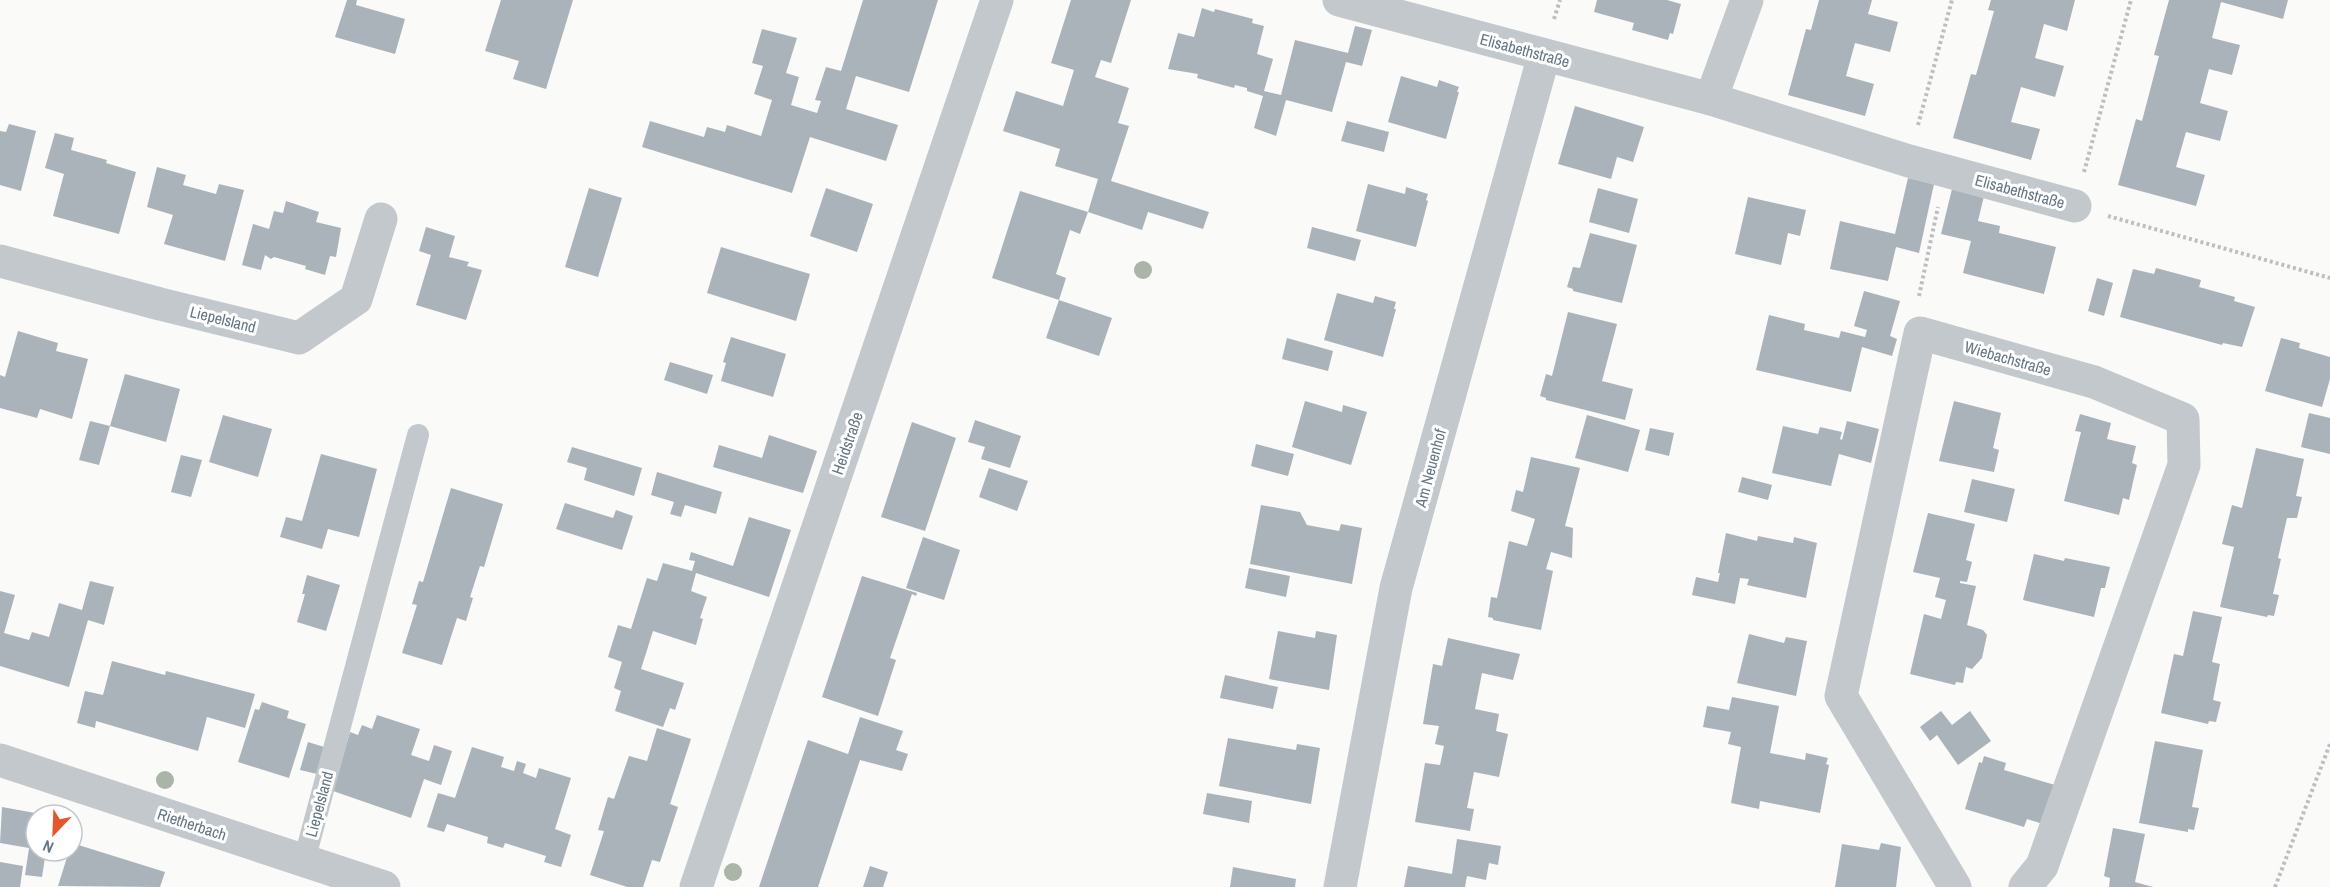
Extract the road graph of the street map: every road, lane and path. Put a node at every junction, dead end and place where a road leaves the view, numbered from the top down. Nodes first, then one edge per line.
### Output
1 (997, 0) edge
2 (1339, 0) edge
3 (1747, 0) edge
4 (1952, 0) edge
5 (2131, 0) edge
6 (1544, 55) junction
7 (1712, 99) junction
8 (1909, 161) junction
9 (1946, 171) junction
10 (2075, 206) junction
11 (381, 219) dead end
12 (0, 261) edge
13 (2330, 278) edge
14 (1920, 333) junction
15 (418, 435) dead end
16 (2330, 744) edge
17 (0, 760) edge
18 (304, 861) junction
19 (384, 887) edge
20 (696, 887) edge
21 (1340, 887) edge
22 (1955, 887) edge
23 (2025, 887) edge
24 (2275, 887) edge

1 - 20 street, Heidstraße
2 - 6 street, Elisabethstraße
3 - 7 street
4 - 8 path
5 - 10 path
6 - 7 street, Elisabethstraße
6 - 21 street, Am Neuenhof
7 - 8 street, Elisabethstraße
8 - 9 street, Elisabethstraße
9 - 10 street, Elisabethstraße
9 - 14 path
10 - 13 path, Elisabethstraße
11 - 12 street, Liepelsland
14 - 22 street
14 - 23 street, Wiebachstraße
15 - 18 lane, Liepelsland
16 - 24 path
17 - 18 street, Rietherbach
18 - 19 street, Rietherbach

